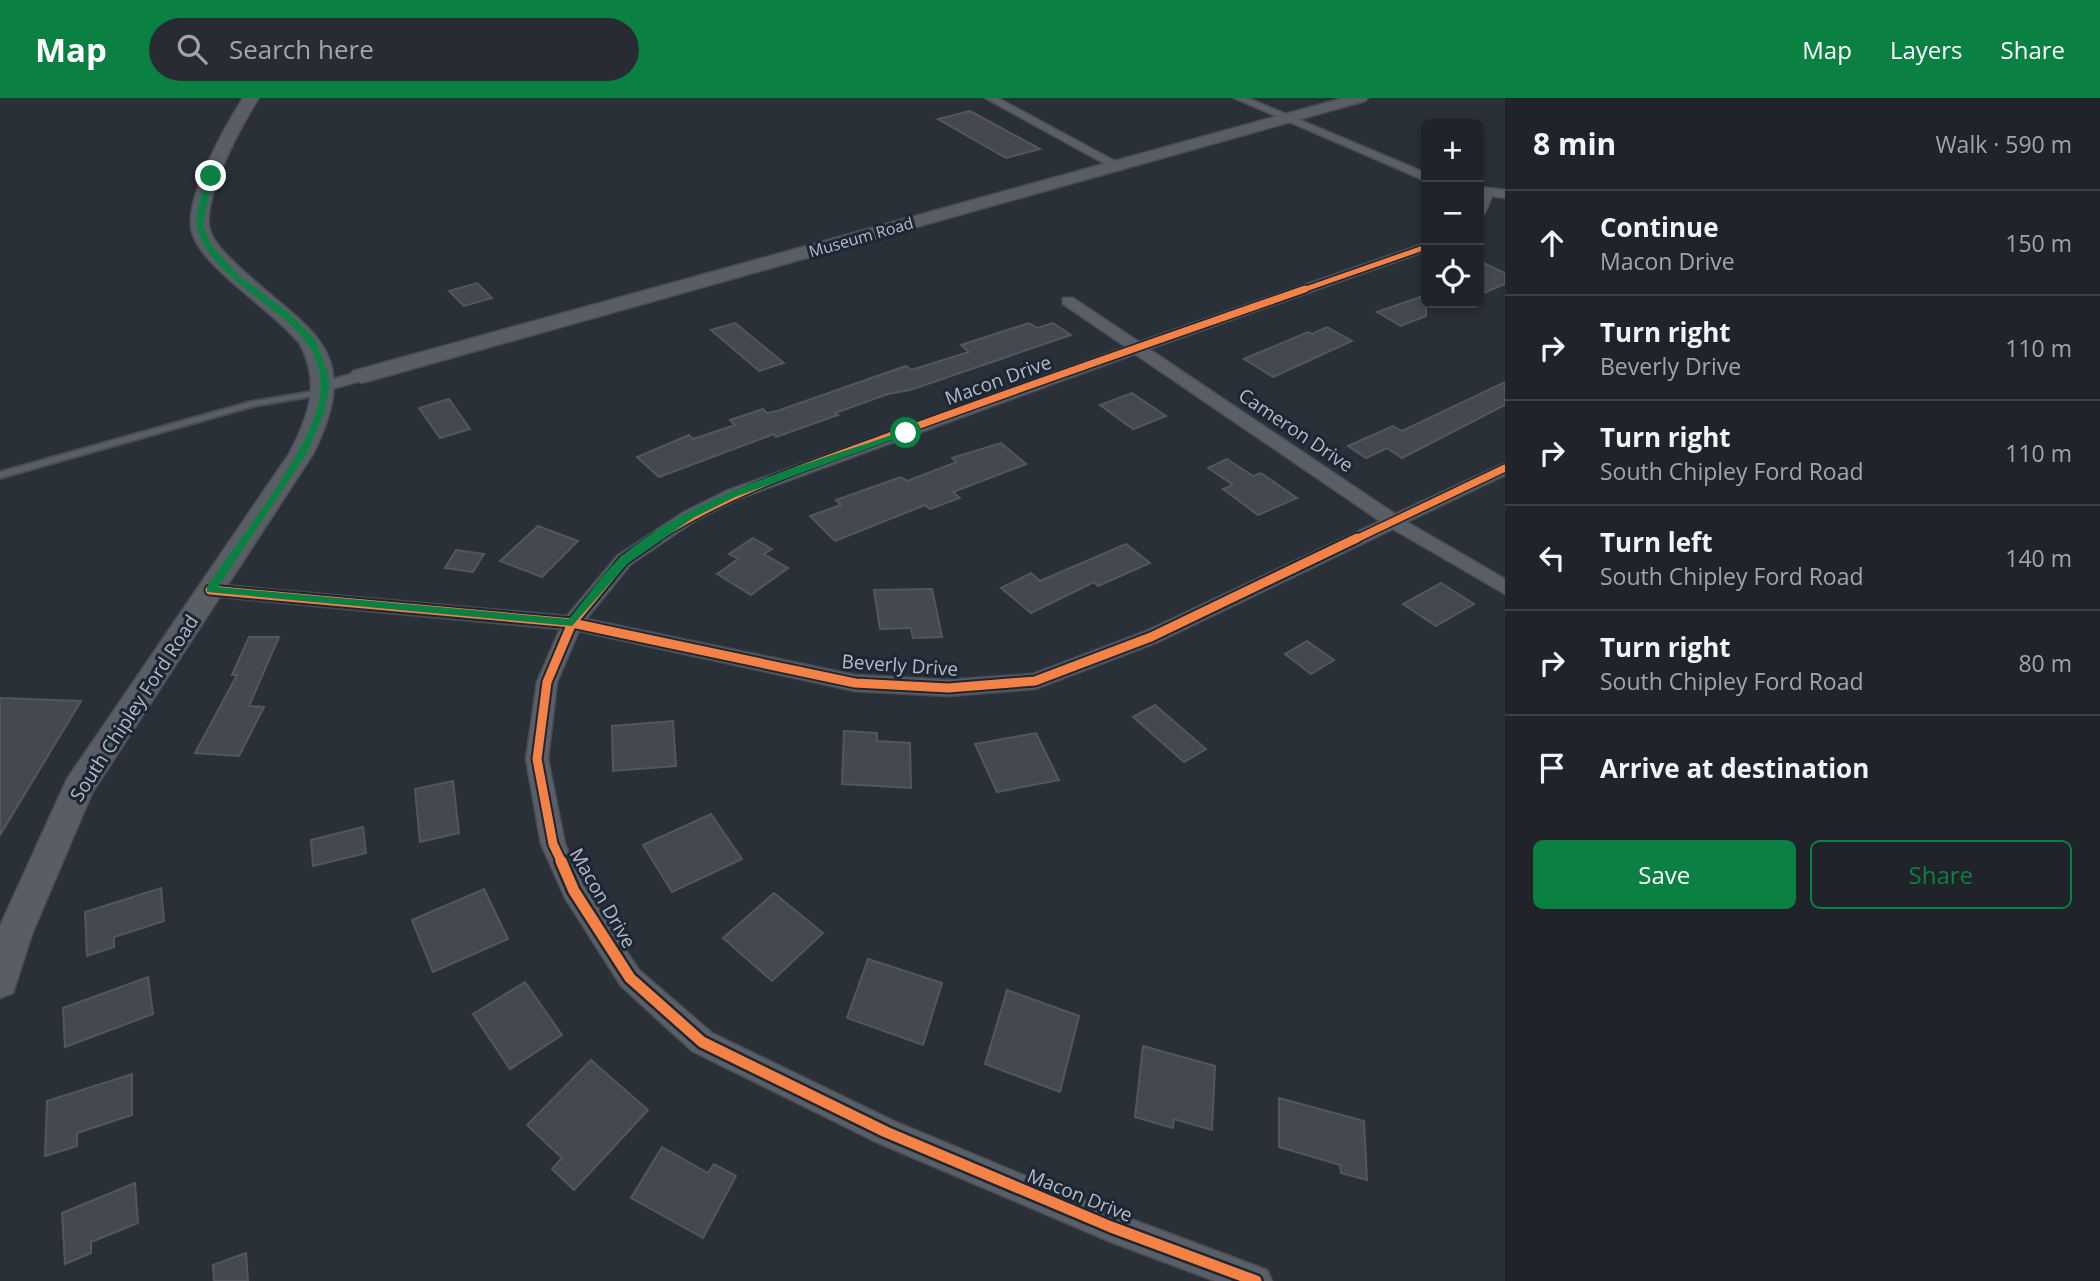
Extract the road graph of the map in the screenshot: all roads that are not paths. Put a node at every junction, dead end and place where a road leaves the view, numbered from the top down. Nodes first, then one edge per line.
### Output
1 (251, 98) edge
2 (990, 98) edge
3 (1239, 98) edge
4 (1360, 98) edge
5 (1286, 119) junction
6 (1118, 166) junction
7 (1421, 175) edge
8 (1484, 192) edge
9 (1505, 194) edge
10 (1421, 249) edge
11 (1068, 302) dead end
12 (1138, 349) junction
13 (361, 376) joint
14 (324, 389) junction
15 (1505, 468) edge
16 (0, 475) edge
17 (1393, 521) junction
18 (1505, 588) edge
19 (210, 590) junction
20 (572, 622) junction
21 (0, 981) edge
22 (1256, 1281) edge

1 - 14 street
2 - 6 street
3 - 5 street
4 - 5 street, Museum Road
5 - 6 street, Museum Road
5 - 7 street
6 - 13 street, Museum Road
8 - 9 street
10 - 12 street, Macon Drive
11 - 12 street, Cameron Drive
12 - 17 street, Cameron Drive
12 - 20 street, Macon Drive
13 - 14 street
14 - 16 lane
14 - 19 street, South Chipley Ford Road
15 - 17 street, Beverly Drive
17 - 18 street, Cameron Drive
17 - 20 street, Beverly Drive
19 - 20 street, Beverly Drive
19 - 21 street, South Chipley Ford Road
20 - 22 street, Macon Drive

